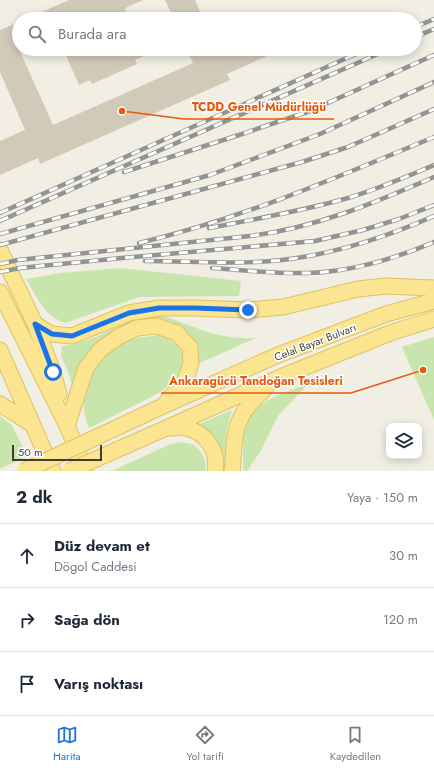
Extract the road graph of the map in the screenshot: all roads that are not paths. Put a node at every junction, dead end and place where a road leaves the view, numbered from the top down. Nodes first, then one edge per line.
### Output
1 (0, 250) edge
2 (434, 288) edge
3 (0, 292) edge
4 (434, 301) edge
5 (434, 319) edge
6 (35, 324) junction
7 (0, 350) edge
8 (0, 375) edge
9 (278, 378) junction
10 (0, 404) edge
11 (163, 406) junction
12 (33, 425) junction
13 (67, 426) junction
14 (164, 429) junction
15 (24, 471) edge
16 (53, 471) edge
17 (70, 471) edge
18 (86, 471) edge
19 (215, 471) edge
20 (232, 471) edge

1 - 6 main road
2 - 6 main road
3 - 13 main road
4 - 11 main road, Celal Bayar Bulvarı
5 - 9 main road, Celal Bayar Bulvarı
6 - 13 main road
7 - 12 main road
8 - 12 main road
9 - 14 main road, Celal Bayar Bulvarı
9 - 20 main road
10 - 12 main road
11 - 13 main road
11 - 15 main road, Celal Bayar Bulvarı, bridge
12 - 16 main road
13 - 18 main road
14 - 17 main road, Celal Bayar Bulvarı, bridge
14 - 19 main road

